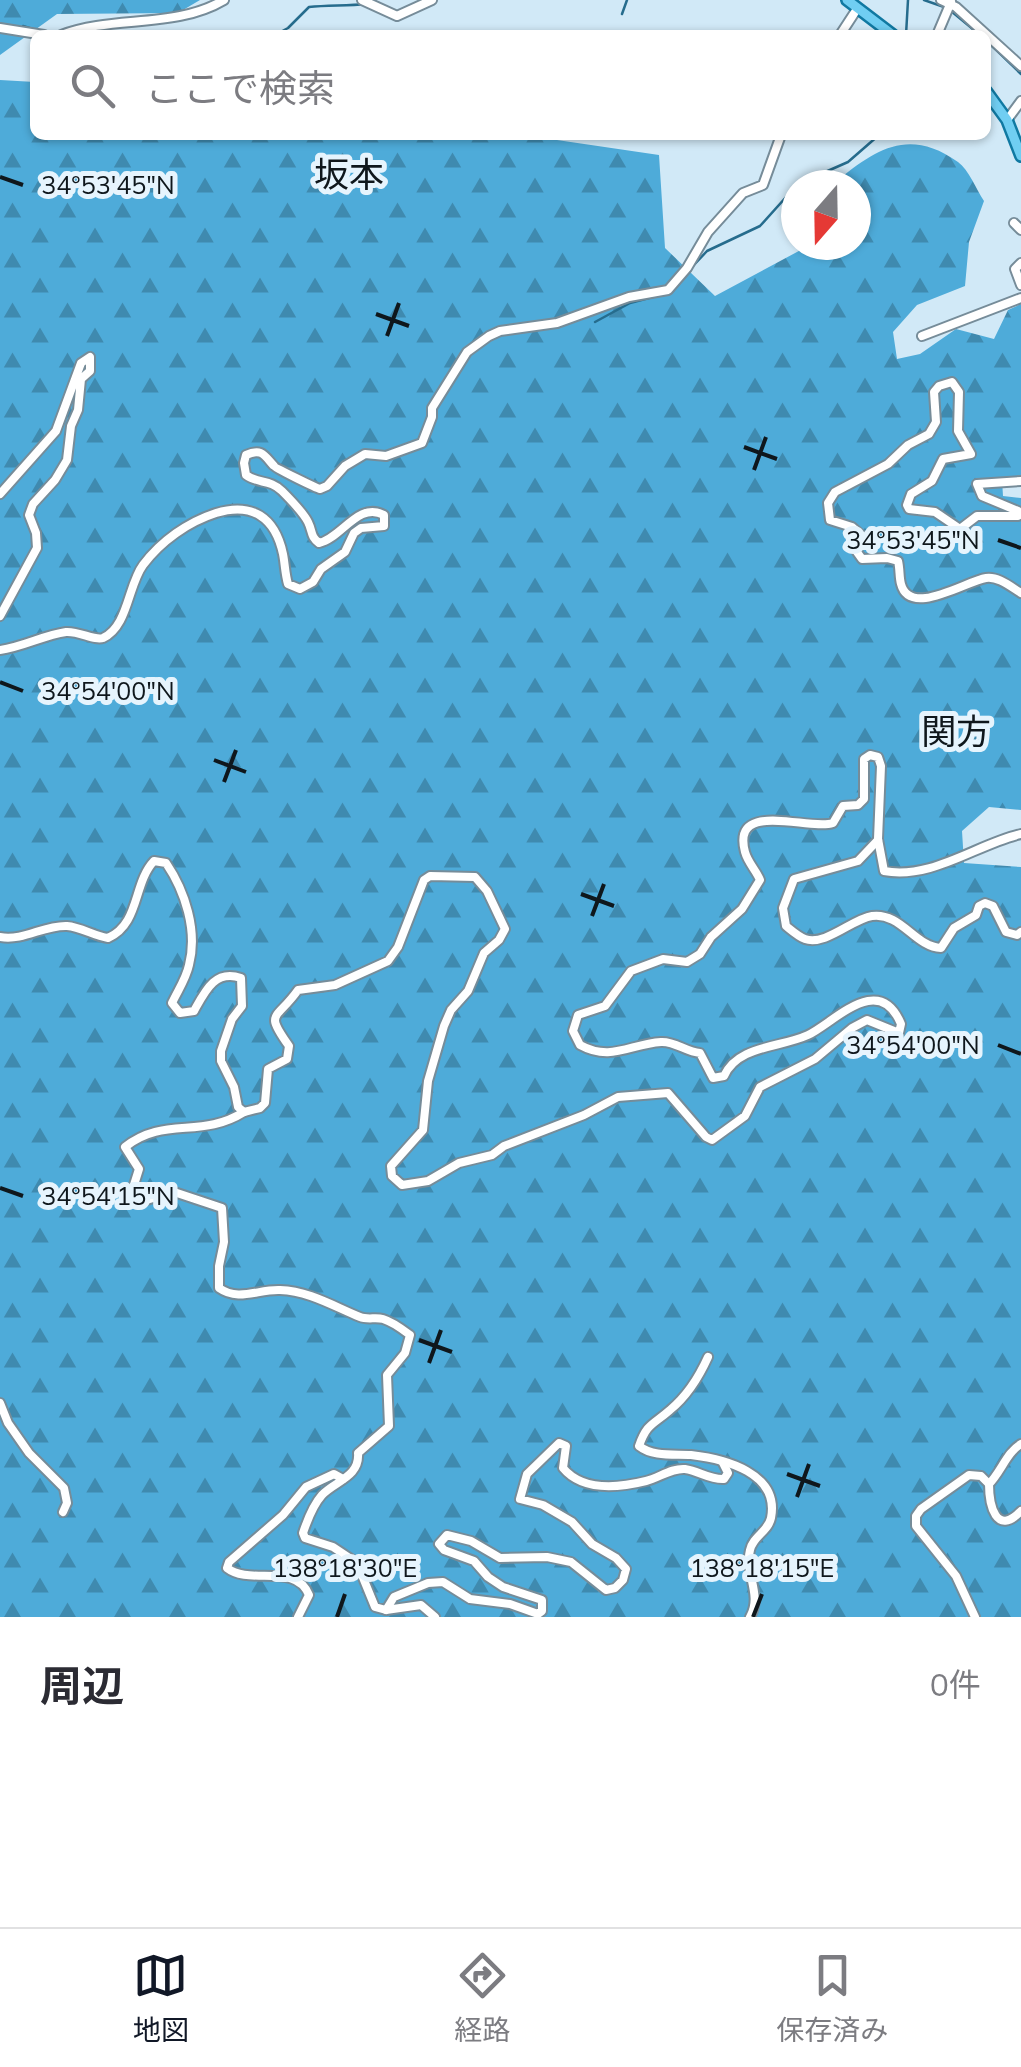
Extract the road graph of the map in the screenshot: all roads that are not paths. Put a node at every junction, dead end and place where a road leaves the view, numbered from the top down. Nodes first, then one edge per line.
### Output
1 (224, 0) edge
2 (432, 0) edge
3 (847, 0) edge
4 (367, 2) edge
5 (948, 4) edge
6 (858, 10) junction
7 (0, 28) edge
8 (72, 30) edge
9 (844, 30) edge
10 (886, 30) edge
11 (939, 30) edge
12 (979, 30) edge
13 (30, 33) edge
14 (991, 41) edge
15 (1021, 66) edge
16 (991, 98) edge
17 (1021, 101) edge
18 (1007, 120) junction
19 (779, 140) edge
20 (1021, 156) edge
21 (1021, 263) edge
22 (1021, 285) edge
23 (1021, 298) edge
24 (922, 336) dead end
25 (1021, 482) edge
26 (0, 494) edge
27 (1021, 593) edge
28 (0, 616) edge
29 (0, 650) edge
30 (1021, 834) edge
31 (878, 839) junction
32 (1021, 932) edge
33 (0, 937) edge
34 (244, 1112) junction
35 (708, 1357) dead end
36 (0, 1403) edge
37 (1021, 1444) edge
38 (724, 1463) junction
39 (344, 1478) junction
40 (989, 1484) junction
41 (1021, 1511) edge
42 (63, 1512) dead end
43 (386, 1610) junction
44 (298, 1617) edge
45 (435, 1617) edge
46 (750, 1617) edge
47 (975, 1617) edge

1 - 8 street
2 - 4 street
3 - 6 main road
5 - 11 street
5 - 12 street
6 - 9 street
6 - 10 main road
7 - 13 street
14 - 15 street
16 - 18 main road
17 - 18 street
18 - 20 main road
19 - 29 street
21 - 22 street
23 - 24 street
25 - 27 street
26 - 28 street
30 - 31 street
31 - 32 street
31 - 34 street
33 - 34 street
34 - 39 street
35 - 38 street
36 - 42 street
37 - 40 street
38 - 43 street
38 - 46 street
39 - 43 street
39 - 44 street
40 - 41 street
40 - 47 street
43 - 45 street

